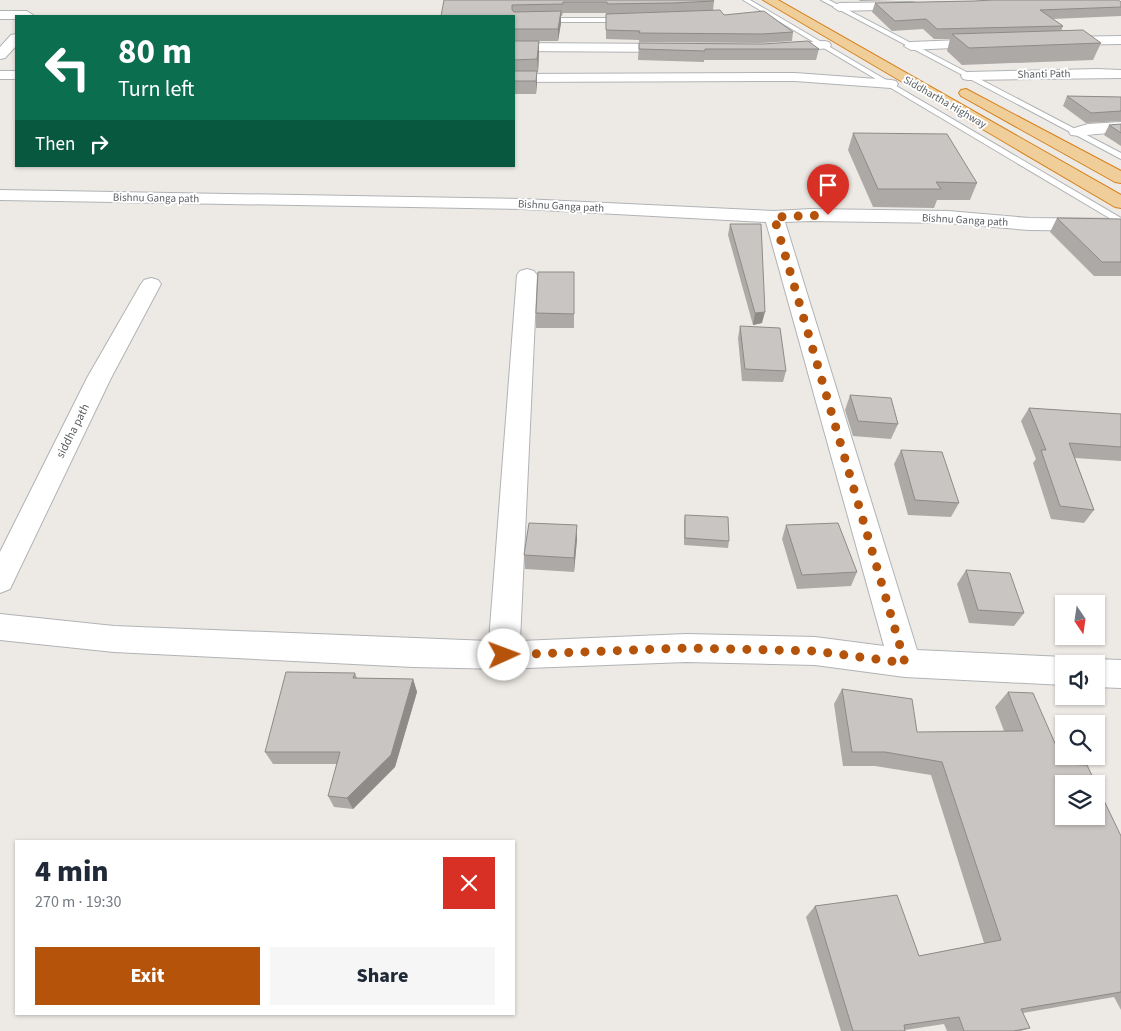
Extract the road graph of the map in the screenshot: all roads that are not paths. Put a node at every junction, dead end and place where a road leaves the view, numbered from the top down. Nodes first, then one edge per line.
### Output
1 (746, 0) edge
2 (824, 0) edge
3 (807, 5) dead end
4 (768, 6) edge
5 (922, 6) edge
6 (839, 8) junction
7 (29, 13) edge
8 (757, 13) edge
9 (0, 15) edge
10 (515, 20) edge
11 (627, 20) edge
12 (15, 39) edge
13 (1121, 40) edge
14 (999, 42) edge
15 (1044, 42) edge
16 (824, 45) junction
17 (911, 46) junction
18 (515, 47) edge
19 (689, 48) edge
20 (761, 50) edge
21 (0, 55) edge
22 (912, 63) dead end
23 (1121, 74) edge
24 (0, 75) edge
25 (15, 75) edge
26 (968, 76) junction
27 (515, 78) edge
28 (890, 84) junction
29 (955, 87) dead end
30 (1121, 127) edge
31 (1077, 132) junction
32 (1121, 156) edge
33 (1121, 178) edge
34 (0, 195) edge
35 (1121, 203) edge
36 (774, 217) junction
37 (1121, 224) edge
38 (527, 275) dead end
39 (151, 284) dead end
40 (0, 580) edge
41 (0, 627) edge
42 (504, 655) junction
43 (905, 663) junction
44 (1055, 671) edge
45 (1105, 673) edge
46 (1121, 674) edge

1 - 4 lane
2 - 6 lane
3 - 22 highway, Siddhartha Highway
4 - 8 lane
4 - 16 lane
4 - 35 highway, Siddhartha Highway
5 - 6 street
6 - 17 lane
7 - 9 street
10 - 11 lane
12 - 21 street
13 - 15 street
14 - 17 street
16 - 20 street
16 - 28 lane
17 - 26 lane
18 - 19 street
23 - 26 street, Shanti Path
24 - 25 street
26 - 31 lane
27 - 28 street
28 - 37 lane
29 - 33 highway, Siddhartha Highway
30 - 31 street
31 - 32 lane
34 - 36 street, Bishnu Ganga path
36 - 37 street, Bishnu Ganga path
36 - 43 street
38 - 42 street
39 - 40 street, siddha path
41 - 42 street
42 - 43 street
43 - 44 street
45 - 46 street

